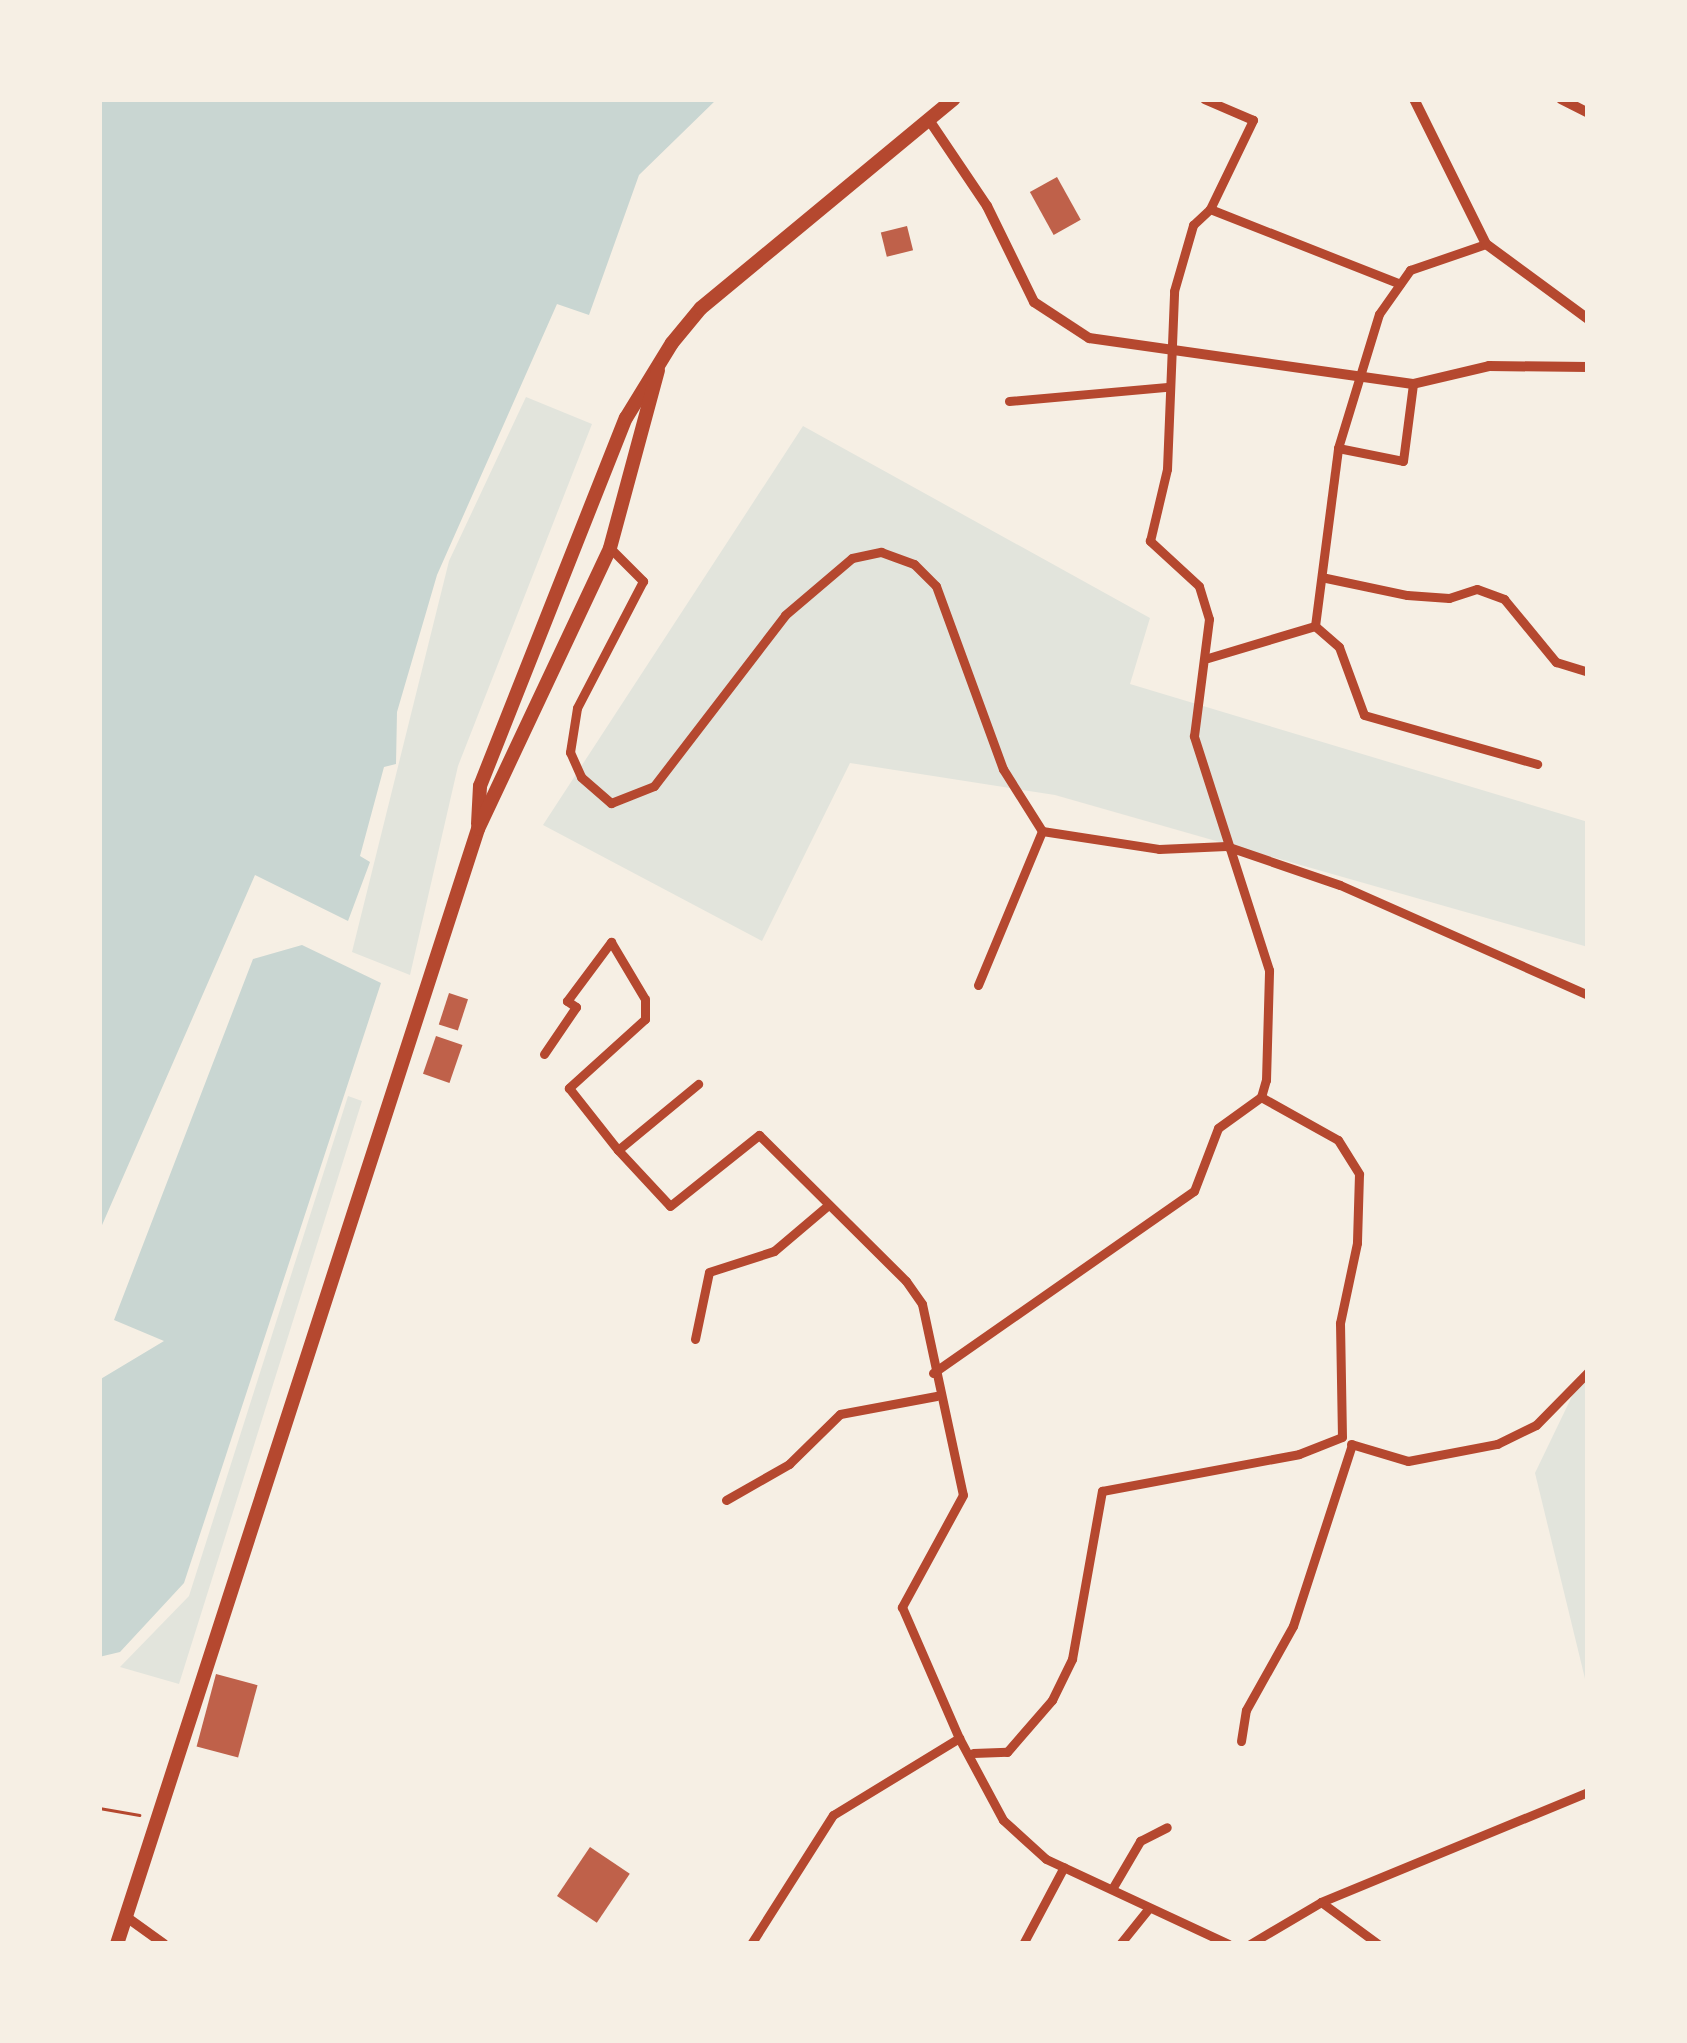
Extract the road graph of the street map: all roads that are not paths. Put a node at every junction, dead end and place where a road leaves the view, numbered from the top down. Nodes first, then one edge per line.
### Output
1 (954, 99) edge
2 (1204, 99) edge
3 (1414, 99) edge
4 (1561, 99) edge
5 (1588, 113) edge
6 (929, 120) junction
7 (1210, 209) junction
8 (1486, 244) junction
9 (1400, 284) junction
10 (1588, 319) edge
11 (1169, 347) junction
12 (1588, 367) edge
13 (658, 370) junction
14 (1355, 379) junction
15 (1413, 384) junction
16 (1167, 387) junction
17 (1009, 400) dead end
18 (1338, 448) junction
19 (610, 548) junction
20 (1326, 578) junction
21 (1315, 626) junction
22 (1208, 658) junction
23 (1588, 671) edge
24 (1537, 764) dead end
25 (478, 829) junction
26 (1042, 831) junction
27 (1226, 846) junction
28 (978, 985) dead end
29 (1588, 995) edge
30 (544, 1054) dead end
31 (698, 1084) dead end
32 (1261, 1097) junction
33 (618, 1150) junction
34 (827, 1207) junction
35 (695, 1339) dead end
36 (1588, 1372) edge
37 (933, 1373) junction
38 (936, 1396) junction
39 (1347, 1440) junction
40 (726, 1499) dead end
41 (959, 1738) junction
42 (1241, 1741) dead end
43 (973, 1753) junction
44 (1588, 1792) edge
45 (1167, 1826) dead end
46 (1064, 1867) junction
47 (1112, 1889) junction
48 (1321, 1903) junction
49 (1149, 1907) junction
50 (125, 1916) junction
51 (118, 1944) edge
52 (164, 1944) edge
53 (752, 1944) edge
54 (1023, 1944) edge
55 (1120, 1944) edge
56 (1228, 1944) edge
57 (1250, 1944) edge
58 (1378, 1944) edge

1 - 6 main road
2 - 7 street
3 - 8 street
4 - 5 street
6 - 11 street
6 - 13 main road
7 - 9 street
7 - 11 street
8 - 9 street
8 - 10 street
9 - 14 street
11 - 14 street
11 - 16 street
12 - 15 street
13 - 19 main road
13 - 25 main road
14 - 15 street
14 - 18 street
15 - 18 street
16 - 17 street
16 - 22 street
18 - 20 street
19 - 25 main road
19 - 26 street
20 - 21 street
20 - 23 street
21 - 22 street
21 - 24 street
22 - 27 street
25 - 50 main road
26 - 27 street
26 - 28 street
27 - 29 street
27 - 32 street
30 - 33 street
31 - 33 street
32 - 37 street
32 - 39 street
33 - 34 street
34 - 35 street
34 - 37 street
36 - 39 street
37 - 38 street
38 - 40 street
38 - 41 street
39 - 42 street
39 - 43 street
41 - 43 street
41 - 53 street
43 - 46 street
44 - 48 street
45 - 47 street
46 - 47 street
46 - 54 street
47 - 49 street
48 - 57 street
48 - 58 street
49 - 55 street
49 - 56 street
50 - 51 main road
50 - 52 street

